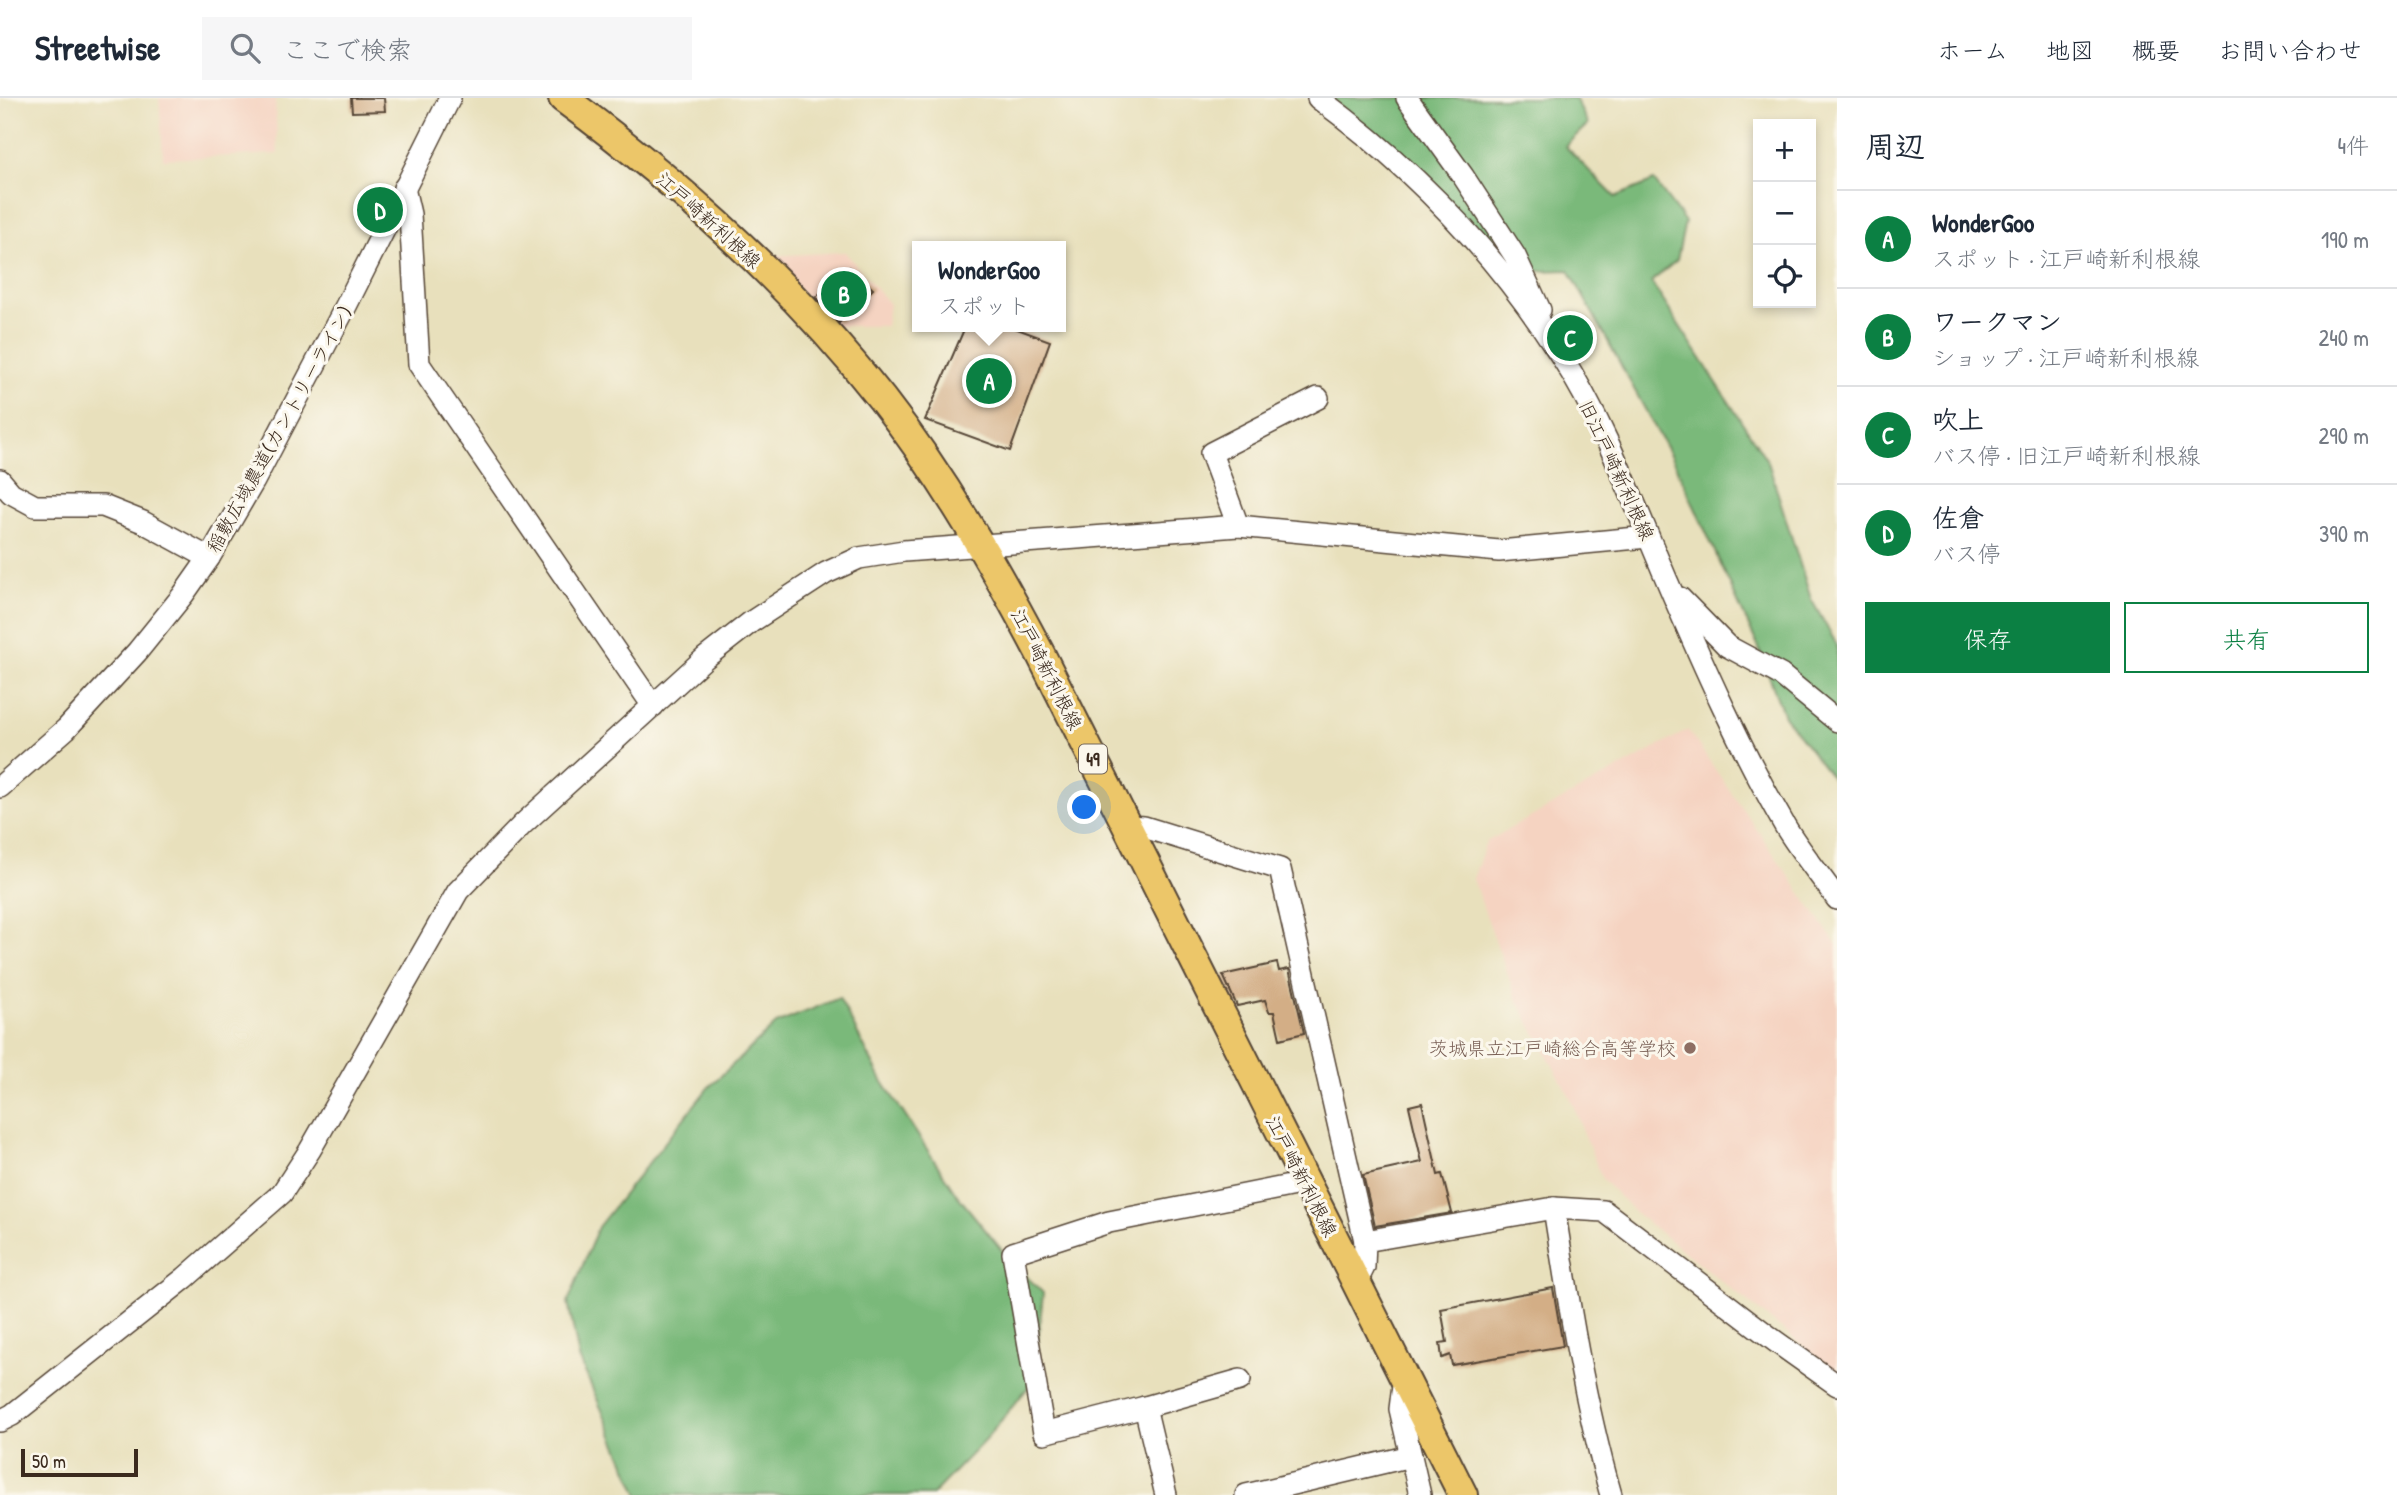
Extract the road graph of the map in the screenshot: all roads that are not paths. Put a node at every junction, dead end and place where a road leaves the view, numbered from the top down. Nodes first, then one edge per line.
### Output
1 (450, 98) edge
2 (564, 98) edge
3 (1318, 98) edge
4 (1407, 98) edge
5 (404, 188) junction
6 (1560, 353) junction
7 (1318, 398) dead end
8 (0, 480) edge
9 (1238, 526) junction
10 (1648, 537) junction
11 (981, 544) junction
12 (209, 558) junction
13 (1669, 586) junction
14 (653, 706) junction
15 (1837, 721) edge
16 (0, 787) edge
17 (1127, 826) junction
18 (1837, 899) edge
19 (1305, 1184) junction
20 (1554, 1208) junction
21 (1365, 1241) junction
22 (1356, 1283) junction
23 (1404, 1377) junction
24 (1240, 1380) dead end
25 (1837, 1384) edge
26 (1145, 1407) junction
27 (0, 1420) edge
28 (1411, 1456) junction
29 (1166, 1495) edge
30 (1245, 1495) edge
31 (1420, 1495) edge
32 (1463, 1495) edge
33 (1611, 1495) edge

1 - 5 street, 稲敷広域農道(カントリーライン)
2 - 11 main road, 江戸崎新利根線 / 49
3 - 6 street, 旧江戸崎新利根線
4 - 6 street
5 - 12 street, 稲敷広域農道(カントリーライン)
5 - 14 street
6 - 10 street, 旧江戸崎新利根線
7 - 9 street
8 - 12 street
9 - 10 street
9 - 11 street
10 - 13 street, 旧江戸崎新利根線
11 - 14 street
11 - 17 main road, 江戸崎新利根線 / 49
12 - 16 street, 稲敷広域農道(カントリーライン)
13 - 15 street
13 - 18 street, 旧江戸崎新利根線
14 - 27 street
17 - 19 main road, 江戸崎新利根線 / 49
17 - 21 street
19 - 22 main road, 江戸崎新利根線 / 49
19 - 26 street
20 - 21 street
20 - 25 street
20 - 33 street
21 - 22 street
22 - 23 main road, 江戸崎新利根線 / 49
23 - 28 street
23 - 32 main road, 江戸崎新利根線 / 49
24 - 26 street
26 - 29 street
28 - 30 street
28 - 31 street

